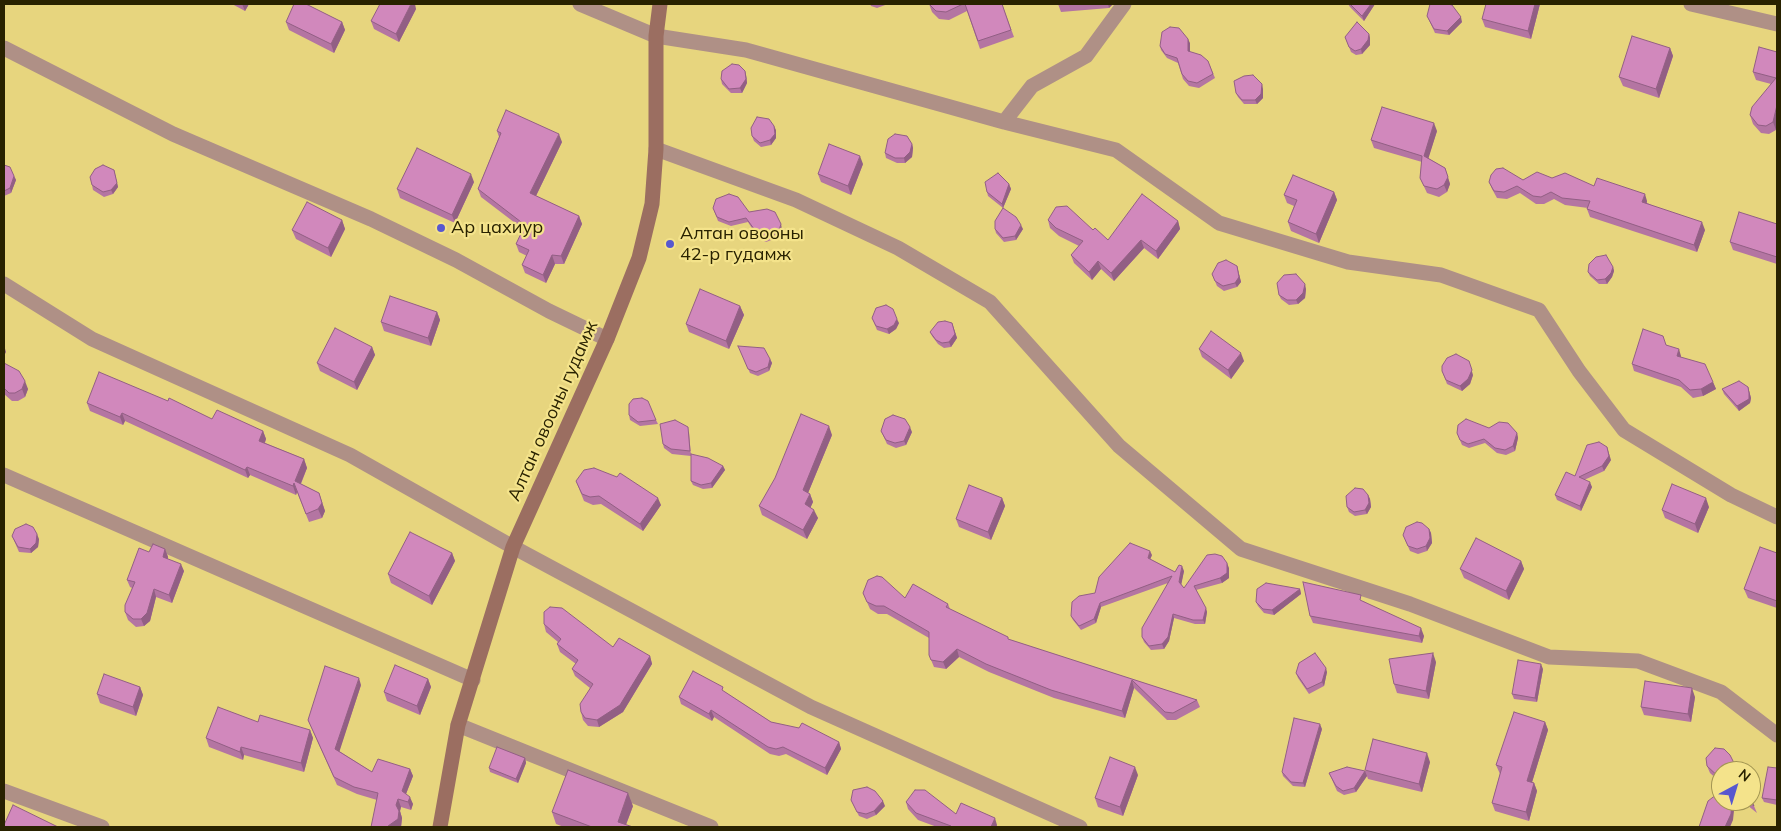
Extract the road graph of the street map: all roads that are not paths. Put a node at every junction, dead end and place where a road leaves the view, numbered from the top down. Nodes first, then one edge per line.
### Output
1 (580, 4) edge
2 (660, 4) edge
3 (1124, 4) edge
4 (1692, 4) edge
5 (1777, 24) edge
6 (656, 36) junction
7 (4, 48) edge
8 (1004, 122) junction
9 (656, 149) junction
10 (4, 284) edge
11 (607, 339) junction
12 (4, 475) edge
13 (1777, 517) edge
14 (513, 547) junction
15 (473, 680) junction
16 (458, 725) junction
17 (1777, 735) edge
18 (4, 791) edge
19 (102, 827) edge
20 (440, 827) edge
21 (711, 827) edge
22 (1080, 827) edge

1 - 6 street
2 - 6 main road, Алтан овооны гудамж
3 - 8 street
4 - 5 street
6 - 8 street
6 - 9 main road, Алтан овооны гудамж
7 - 11 street
8 - 13 street
9 - 11 main road, Алтан овооны гудамж
9 - 17 street
10 - 14 street
11 - 14 main road, Алтан овооны гудамж
12 - 15 street
14 - 15 main road, Алтан овооны гудамж
14 - 22 street
15 - 16 main road, Алтан овооны гудамж
16 - 20 main road, Алтан овооны гудамж
16 - 21 street
18 - 19 street

